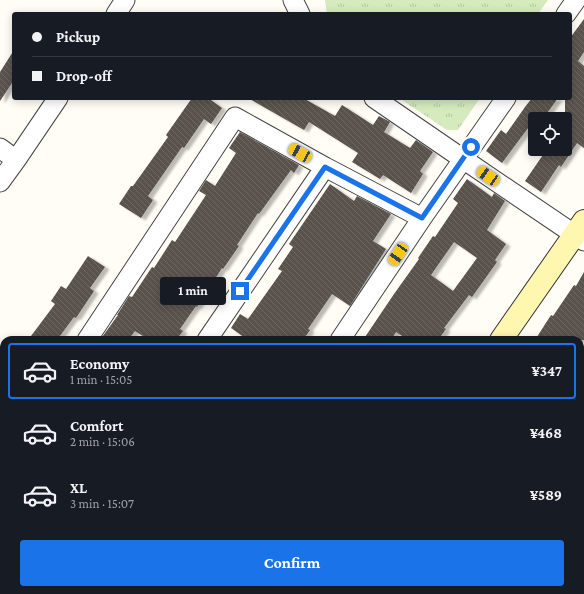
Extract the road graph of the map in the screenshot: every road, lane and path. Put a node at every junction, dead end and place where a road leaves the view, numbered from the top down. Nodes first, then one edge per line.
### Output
1 (125, 0) edge
2 (293, 0) edge
3 (576, 0) edge
4 (117, 12) edge
5 (299, 12) edge
6 (567, 12) edge
7 (57, 100) edge
8 (377, 100) edge
9 (505, 100) edge
10 (0, 148) edge
11 (463, 159) junction
12 (16, 160) junction
13 (325, 167) junction
14 (0, 182) edge
15 (422, 218) junction
16 (581, 232) edge
17 (90, 336) edge
18 (210, 336) edge
19 (343, 336) edge
20 (504, 336) edge

1 - 4 street
2 - 5 street
3 - 6 street
7 - 12 street
8 - 11 street
9 - 11 street
10 - 12 street
11 - 15 street
11 - 16 street
12 - 14 street
13 - 15 street
13 - 17 street
13 - 18 street
15 - 19 street
16 - 20 street

